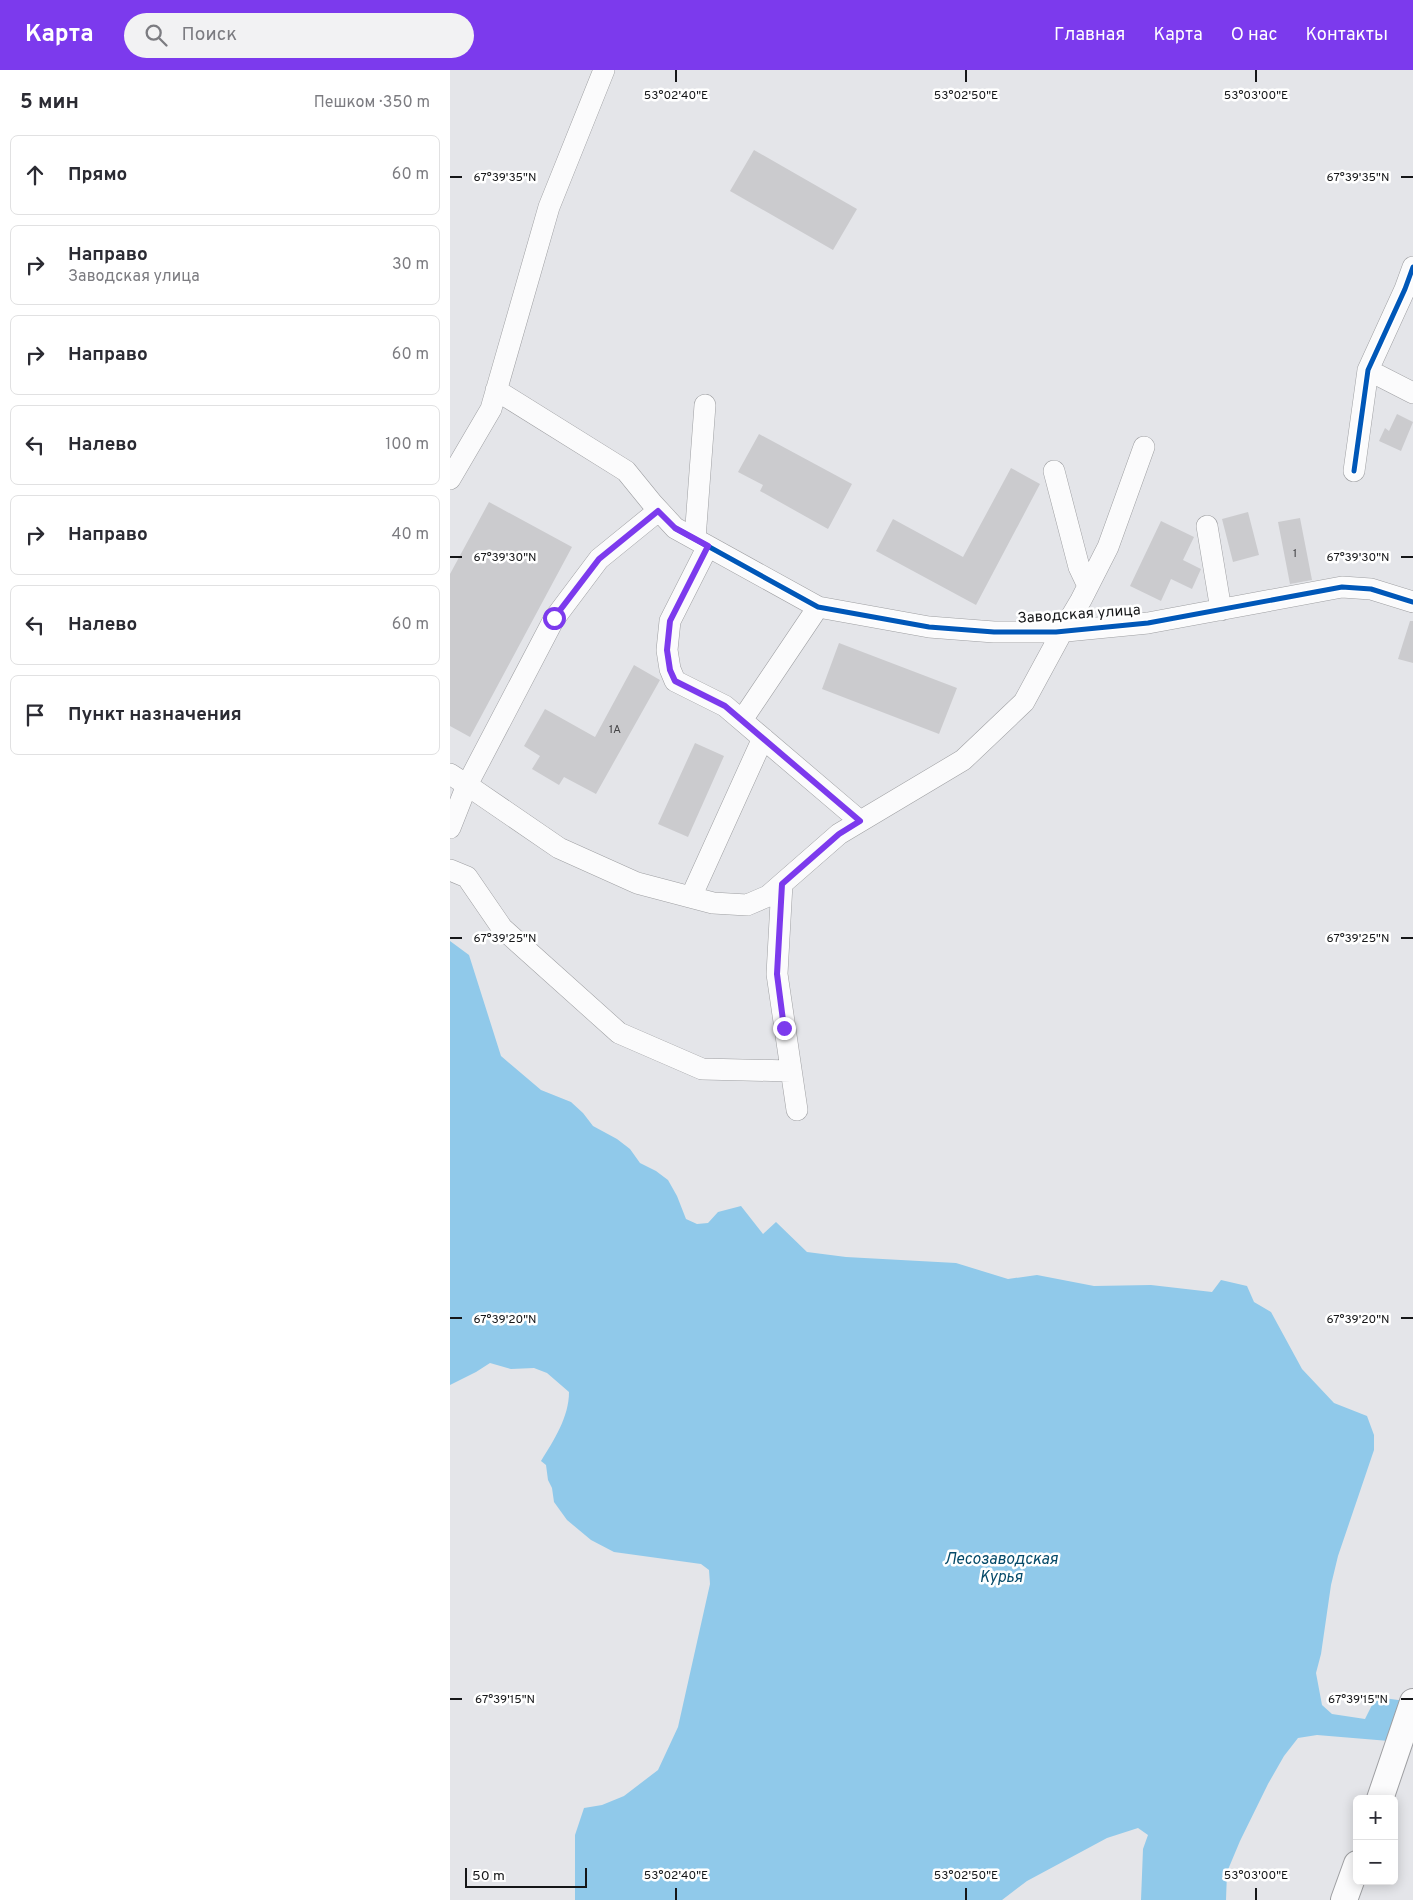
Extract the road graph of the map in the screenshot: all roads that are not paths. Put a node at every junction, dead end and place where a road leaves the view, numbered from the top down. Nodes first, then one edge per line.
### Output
1 (604, 70) edge
2 (1413, 267) edge
3 (1368, 370) junction
4 (496, 390) junction
5 (1413, 393) edge
6 (705, 405) dead end
7 (1144, 447) dead end
8 (1354, 470) dead end
9 (1054, 471) dead end
10 (450, 479) edge
11 (658, 511) junction
12 (1207, 526) dead end
13 (702, 543) junction
14 (1088, 586) junction
15 (1413, 602) edge
16 (818, 607) junction
17 (1221, 610) junction
18 (1062, 632) junction
19 (742, 720) junction
20 (763, 738) junction
21 (459, 779) edge
22 (860, 821) junction
23 (450, 828) edge
24 (450, 870) edge
25 (782, 884) junction
26 (691, 897) junction
27 (791, 1071) junction
28 (797, 1110) dead end
29 (1413, 1702) edge
30 (1384, 1787) edge
31 (1353, 1875) edge
32 (1344, 1900) edge

1 - 4 street
2 - 3 street
3 - 5 street
3 - 8 street
4 - 10 street
4 - 11 street, Заводская улица
6 - 13 street
7 - 14 street
9 - 14 street
11 - 13 street, Заводская улица
11 - 21 street
12 - 17 street
13 - 16 street, Заводская улица
13 - 19 street
14 - 18 street
15 - 17 street, Заводская улица
16 - 18 street, Заводская улица
16 - 19 street
17 - 18 street, Заводская улица
18 - 22 street
19 - 20 street
20 - 22 street
20 - 26 street
21 - 23 street
21 - 26 street
22 - 25 street
24 - 27 street
25 - 26 street
25 - 27 street
27 - 28 street
29 - 30 main road
31 - 32 main road

